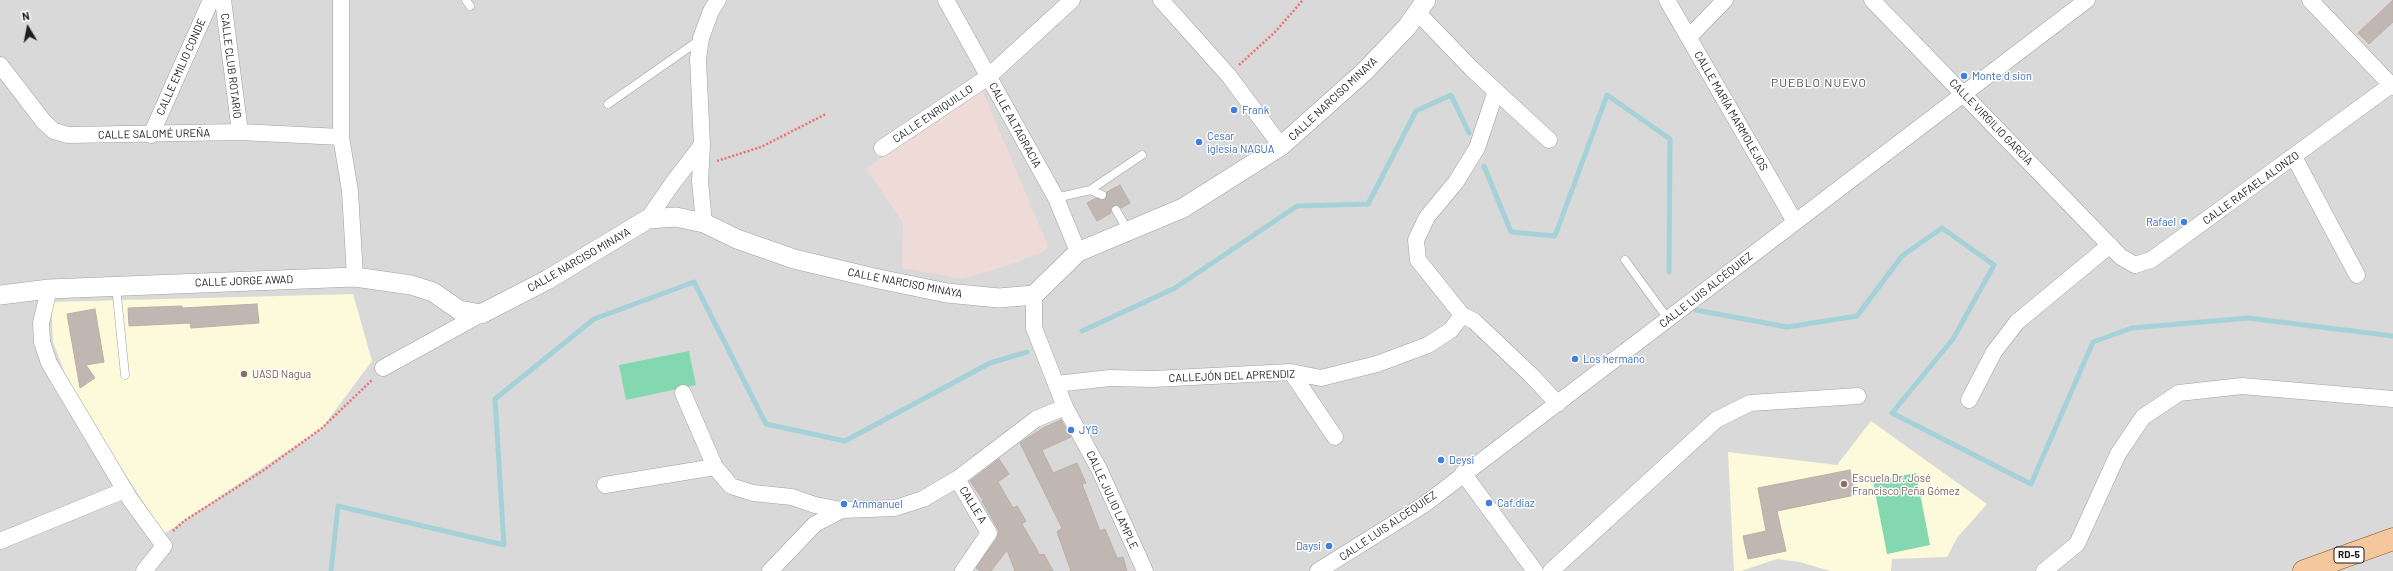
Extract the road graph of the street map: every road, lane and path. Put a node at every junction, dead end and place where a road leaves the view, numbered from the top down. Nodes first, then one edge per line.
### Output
1 (211, 0) edge
2 (223, 0) edge
3 (341, 0) edge
4 (718, 0) edge
5 (946, 0) edge
6 (1072, 0) edge
7 (1161, 0) edge
8 (1303, 0) edge
9 (1667, 0) edge
10 (1725, 0) edge
11 (1872, 0) edge
12 (2087, 0) edge
13 (2310, 0) edge
14 (1422, 6) edge
15 (1689, 37) junction
16 (701, 38) junction
17 (0, 65) edge
18 (1229, 76) junction
19 (988, 77) junction
20 (2392, 86) edge
21 (1496, 91) junction
22 (1963, 93) junction
23 (608, 104) dead end
24 (826, 114) dead end
25 (240, 132) junction
26 (151, 135) junction
27 (341, 137) junction
28 (1549, 140) dead end
29 (702, 145) junction
30 (1281, 146) junction
31 (882, 148) dead end
32 (1142, 155) dead end
33 (2294, 157) junction
34 (701, 166) junction
35 (1090, 190) junction
36 (1102, 195) dead end
37 (1056, 198) junction
38 (1116, 210) dead end
39 (648, 219) junction
40 (1795, 222) junction
41 (704, 223) junction
42 (1128, 231) junction
43 (2110, 245) junction
44 (1078, 252) junction
45 (1625, 260) dead end
46 (2357, 275) dead end
47 (355, 278) junction
48 (116, 286) junction
49 (49, 289) junction
50 (0, 295) edge
51 (1034, 295) junction
52 (481, 314) junction
53 (1462, 315) junction
54 (1668, 319) junction
55 (383, 368) joint
56 (1292, 372) junction
57 (125, 375) dead end
58 (1056, 384) junction
59 (683, 393) dead end
60 (1858, 396) dead end
61 (2393, 398) edge
62 (1969, 400) dead end
63 (1558, 404) junction
64 (1065, 407) junction
65 (1335, 437) dead end
66 (715, 466) junction
67 (1463, 473) junction
68 (957, 479) junction
69 (605, 485) dead end
70 (124, 490) junction
71 (842, 510) junction
72 (172, 532) dead end
73 (0, 541) edge
74 (2393, 541) edge
75 (144, 571) edge
76 (770, 571) edge
77 (963, 571) edge
78 (1145, 571) edge
79 (1318, 571) edge
80 (1535, 571) edge
81 (1551, 571) edge
82 (2044, 571) edge
83 (2304, 571) edge

1 - 26 street, CALLE EMILIO CONDE
2 - 25 street, CALLE CLUB ROTARIO
3 - 27 street
4 - 16 street
5 - 19 street, CALLE ALTAGRACIA
6 - 19 street, CALLE ENRIQUILLO
7 - 18 street
8 - 18 path
9 - 15 street, CALLE MARÍA MARMOLEJOS
10 - 15 street
11 - 22 street, CALLE VIRGILIO GARCÍA
12 - 22 street, CALLE LUIS ALCÉQUIEZ
13 - 20 street
14 - 21 street
14 - 30 street, CALLE NARCISO MINAYA
15 - 40 street, CALLE MARÍA MARMOLEJOS
16 - 23 lane
16 - 29 street
17 - 26 street, CALLE SALOMÉ UREÑA
18 - 30 street
19 - 31 street, CALLE ENRIQUILLO
19 - 37 street, CALLE ALTAGRACIA
20 - 33 street, CALLE RAFAEL ALONZO
21 - 28 street
21 - 53 street
22 - 40 street, CALLE LUIS ALCÉQUIEZ
22 - 43 street, CALLE VIRGILIO GARCÍA
24 - 34 path
25 - 26 street, CALLE SALOMÉ UREÑA
25 - 27 street, CALLE SALOMÉ UREÑA
27 - 47 street
29 - 34 street
29 - 39 street
30 - 42 street, CALLE NARCISO MINAYA
32 - 35 lane
33 - 43 street, CALLE RAFAEL ALONZO
33 - 46 street
34 - 41 street
35 - 36 lane
35 - 37 lane
37 - 44 street, CALLE ALTAGRACIA
38 - 42 lane
39 - 41 street, CALLE NARCISO MINAYA
39 - 52 street, CALLE NARCISO MINAYA
40 - 54 street, CALLE LUIS ALCÉQUIEZ
41 - 51 street, CALLE NARCISO MINAYA
42 - 44 street, CALLE NARCISO MINAYA
43 - 62 street
44 - 51 street, CALLE NARCISO MINAYA
45 - 54 lane
47 - 48 street, CALLE JORGE AWAD
47 - 52 street, CALLE JORGE AWAD
48 - 49 street, CALLE JORGE AWAD
48 - 57 lane
49 - 50 street, CALLE JORGE AWAD
49 - 70 street
51 - 58 street, CALLE JULIO LAMPLE
52 - 55 street
53 - 56 street, CALLEJÓN DEL APRENDIZ
53 - 63 street
54 - 63 street, CALLE LUIS ALCÉQUIEZ
55 - 72 path
56 - 58 street, CALLEJÓN DEL APRENDIZ
56 - 65 street
58 - 64 street, CALLE JULIO LAMPLE
59 - 66 street
60 - 81 street
61 - 82 street
63 - 67 street, CALLE LUIS ALCÉQUIEZ
64 - 68 street
64 - 78 street, CALLE JULIO LAMPLE
66 - 69 street
66 - 71 street
67 - 79 street, CALLE LUIS ALCÉQUIEZ
67 - 80 street
68 - 71 street
68 - 77 street, CALLE A
70 - 73 street
70 - 75 street
71 - 76 street
74 - 83 main road, RD-5

